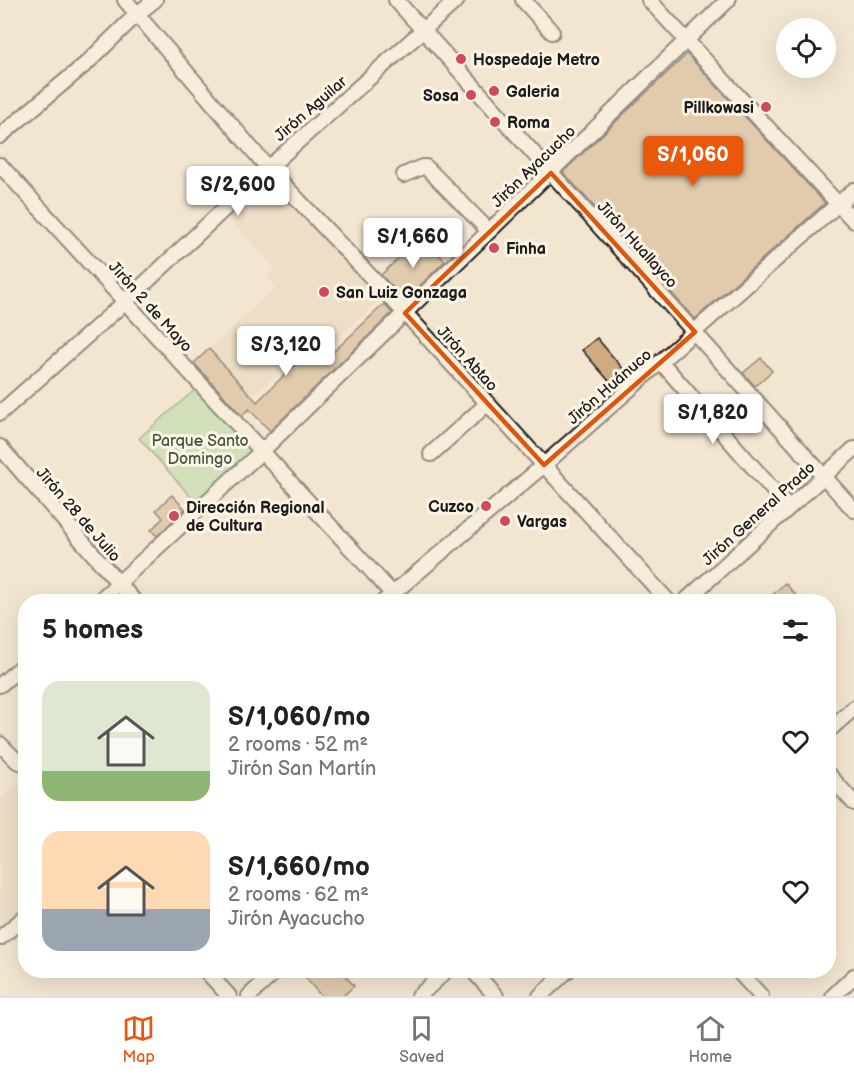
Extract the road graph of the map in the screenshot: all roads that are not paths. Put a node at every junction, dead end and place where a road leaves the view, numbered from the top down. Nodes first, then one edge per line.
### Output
1 (125, 0) edge
2 (155, 0) edge
3 (396, 0) edge
4 (457, 0) edge
5 (523, 0) edge
6 (649, 0) edge
7 (728, 0) edge
8 (137, 14) junction
9 (423, 31) junction
10 (552, 32) dead end
11 (687, 41) junction
12 (0, 136) edge
13 (0, 165) edge
14 (268, 168) junction
15 (551, 173) junction
16 (404, 175) dead end
17 (854, 190) edge
18 (838, 204) junction
19 (854, 221) edge
20 (489, 231) junction
21 (125, 302) junction
22 (405, 313) junction
23 (695, 332) junction
24 (661, 362) junction
25 (487, 404) junction
26 (0, 413) edge
27 (0, 447) edge
28 (854, 449) edge
29 (262, 451) junction
30 (431, 454) dead end
31 (544, 465) junction
32 (823, 477) junction
33 (788, 507) junction
34 (854, 510) edge
35 (118, 584) junction
36 (107, 594) edge
37 (127, 594) edge
38 (388, 594) edge
39 (398, 594) edge
40 (662, 594) edge
41 (693, 594) edge
42 (18, 670) edge
43 (0, 685) edge
44 (854, 708) edge
45 (836, 724) edge
46 (0, 744) edge
47 (18, 761) edge
48 (836, 783) edge
49 (854, 803) edge
50 (18, 923) edge
51 (0, 938) edge
52 (854, 976) edge
53 (213, 978) edge
54 (268, 978) edge
55 (438, 978) edge
56 (479, 978) edge
57 (559, 978) edge
58 (744, 978) edge
59 (230, 996) edge
60 (249, 996) edge
61 (419, 996) edge
62 (496, 996) edge
63 (540, 996) edge
64 (761, 996) edge
65 (833, 996) edge

1 - 8 street, Jirón Abtao
2 - 8 street
3 - 9 street, Jirón Huallayco
4 - 9 street, Jirón Aguilar
5 - 10 street
6 - 11 street
7 - 11 street, Jirón Ayacucho
8 - 12 street
8 - 14 street, Jirón Abtao
9 - 14 street, Jirón Aguilar
9 - 15 street, Jirón Huallayco
11 - 15 street, Jirón Ayacucho
11 - 18 street
13 - 21 street, Jirón 2 de Mayo
14 - 21 street, Jirón Aguilar
14 - 22 street, Jirón Abtao
15 - 20 street, Jirón Ayacucho
15 - 23 street, Jirón Huallayco
16 - 20 street
17 - 18 street, Jirón Huánuco
18 - 19 street
18 - 23 street, Jirón Huánuco
20 - 22 street, Jirón Ayacucho
21 - 26 street, Jirón Aguilar
21 - 29 street, Jirón 2 de Mayo
22 - 25 street, Jirón Abtao
22 - 29 street, Jirón Ayacucho
23 - 24 street, Jirón Huánuco
23 - 32 street, Jirón Huallayco
24 - 31 street, Jirón Huánuco
24 - 33 street
25 - 30 street
25 - 31 street, Jirón Abtao
27 - 35 street, Jirón 28 de Julio
28 - 32 street, Jirón General Prado
29 - 35 street, Jirón Ayacucho
29 - 38 street, Jirón 2 de Mayo
31 - 39 street, Jirón Huánuco
31 - 40 street, Jirón Abtao
32 - 33 street, Jirón General Prado
32 - 34 street, Jirón Huallayco
33 - 41 street, Jirón General Prado
35 - 36 street, Jirón Ayacucho
35 - 37 street, Jirón 28 de Julio
42 - 43 street
44 - 45 street
46 - 47 street
48 - 49 street
50 - 51 street
52 - 65 street
53 - 59 street
54 - 60 street
55 - 61 street
56 - 62 street
57 - 63 street
58 - 64 street

